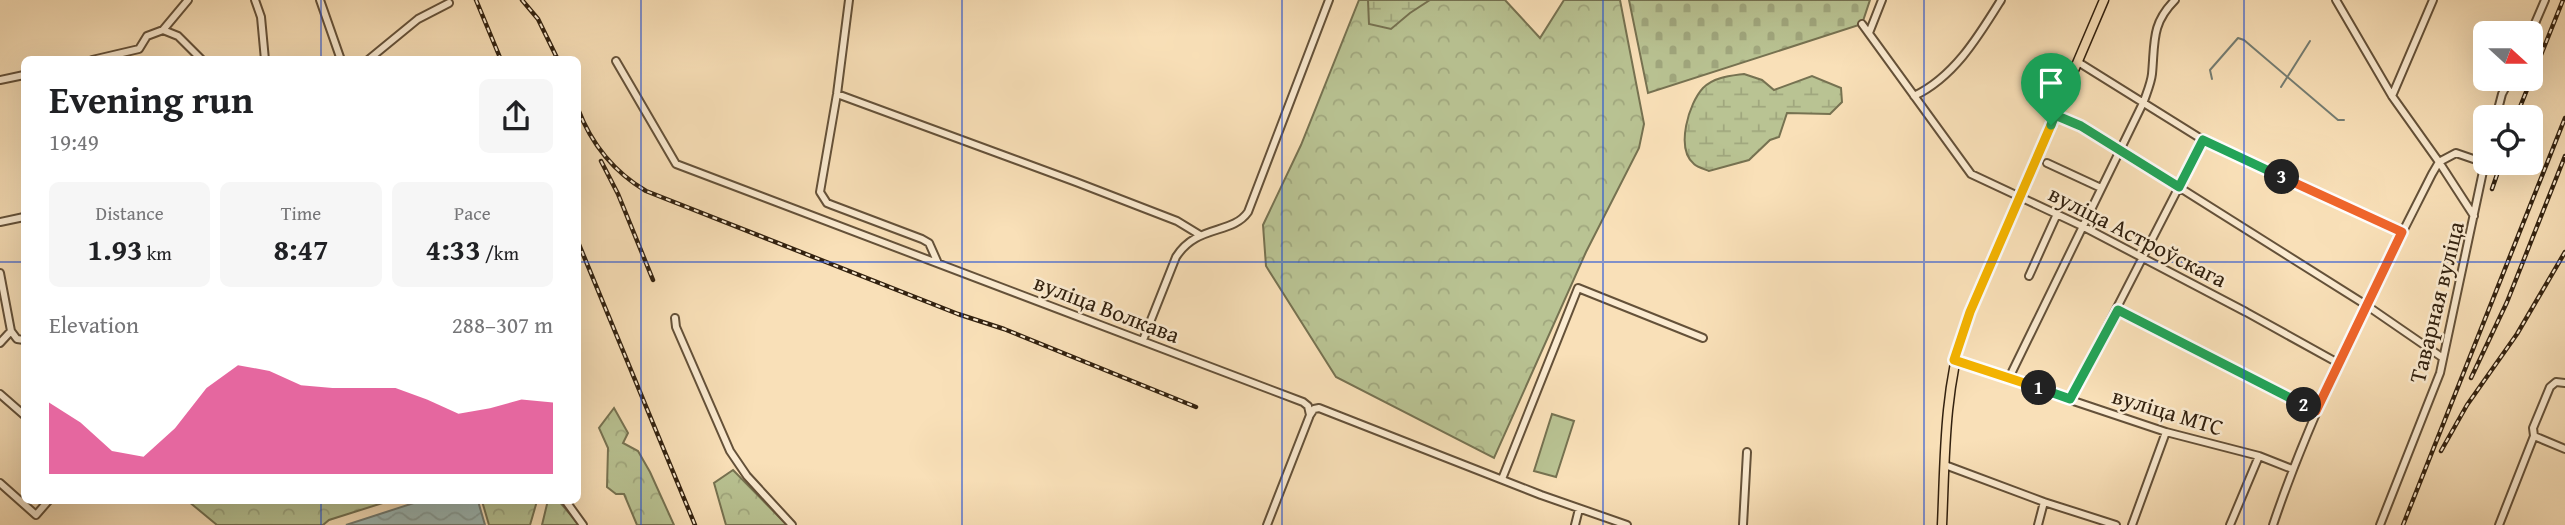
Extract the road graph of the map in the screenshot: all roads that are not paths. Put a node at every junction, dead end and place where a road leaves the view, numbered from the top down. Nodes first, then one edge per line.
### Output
1 (188, 0) edge
2 (255, 0) edge
3 (320, 0) edge
4 (849, 0) edge
5 (1329, 0) edge
6 (1882, 0) edge
7 (2001, 0) edge
8 (2104, 0) edge
9 (2175, 0) edge
10 (2433, 0) edge
11 (2545, 0) edge
12 (2338, 1) edge
13 (449, 3) dead end
14 (2536, 21) edge
15 (1862, 24) dead end
16 (163, 30) junction
17 (1869, 33) junction
18 (109, 56) edge
19 (198, 56) edge
20 (265, 56) edge
21 (340, 56) edge
22 (373, 56) edge
23 (616, 61) dead end
24 (2078, 62) junction
25 (21, 76) edge
26 (0, 80) edge
27 (837, 94) junction
28 (1914, 96) junction
29 (2392, 96) junction
30 (2144, 101) junction
31 (2055, 115) junction
32 (2203, 140) junction
33 (2120, 150) junction
34 (2473, 158) edge
35 (2439, 162) junction
36 (2048, 163) dead end
37 (2482, 175) edge
38 (2179, 187) junction
39 (2101, 188) junction
40 (2021, 196) junction
41 (2057, 214) junction
42 (2474, 216) junction
43 (21, 218) edge
44 (0, 222) edge
45 (2082, 226) junction
46 (2402, 232) junction
47 (1200, 234) junction
48 (2143, 260) junction
49 (937, 261) junction
50 (0, 274) edge
51 (2029, 276) dead end
52 (2365, 305) junction
53 (2118, 310) junction
54 (675, 318) dead end
55 (11, 331) junction
56 (1703, 338) dead end
57 (21, 340) edge
58 (1143, 340) junction
59 (0, 343) edge
60 (2443, 358) junction
61 (1954, 360) junction
62 (2339, 363) junction
63 (2009, 378) junction
64 (2565, 382) edge
65 (0, 394) edge
66 (2070, 399) junction
67 (2316, 411) junction
68 (21, 412) edge
69 (1310, 415) junction
70 (2166, 432) junction
71 (2535, 436) junction
72 (2565, 449) edge
73 (1747, 452) dead end
74 (2259, 456) junction
75 (1945, 465) junction
76 (2292, 469) junction
77 (1502, 479) junction
78 (0, 484) edge
79 (21, 502) edge
80 (2044, 502) junction
81 (23, 504) edge
82 (46, 504) edge
83 (568, 504) edge
84 (1579, 509) junction
85 (583, 525) edge
86 (792, 525) edge
87 (1267, 525) edge
88 (1575, 525) edge
89 (1623, 525) edge
90 (1743, 525) edge
91 (1942, 525) edge
92 (2038, 525) edge
93 (2116, 525) edge
94 (2132, 525) edge
95 (2230, 525) edge
96 (2273, 525) edge
97 (2380, 525) edge
98 (2499, 525) edge

1 - 16 street
2 - 20 street
3 - 21 street
4 - 27 street
5 - 47 street
6 - 17 street
7 - 28 street
8 - 24 main road
9 - 30 street
10 - 29 street
11 - 14 street
12 - 29 street
13 - 22 street
15 - 17 street, вуліца Астроўскага
16 - 18 street
16 - 19 street
17 - 28 street, вуліца Астроўскага
23 - 49 street, вуліца Волкава
24 - 30 street
24 - 31 main road
25 - 26 street
27 - 47 street
27 - 49 street
28 - 40 street, вуліца Астроўскага
29 - 35 street
30 - 32 street
30 - 33 street
31 - 33 street
31 - 40 main road
32 - 38 street
32 - 46 street
33 - 38 street
33 - 39 street
34 - 35 street
35 - 42 street
35 - 46 street
36 - 39 street
37 - 42 street, Таварная вуліца
38 - 48 street
38 - 52 street
39 - 45 street
40 - 41 street, вуліца Астроўскага
40 - 61 main road
41 - 45 street, вуліца Астроўскага
41 - 51 street
42 - 60 street, Таварная вуліца
43 - 44 street
45 - 48 street, вуліца Астроўскага
45 - 63 street
46 - 52 street
47 - 58 street
48 - 53 street
48 - 62 street, вуліца Астроўскага
49 - 58 street, вуліца Волкава
50 - 55 street
52 - 60 street
52 - 62 street
53 - 66 street
53 - 67 street
54 - 86 street
55 - 57 street
55 - 59 street
56 - 77 street
58 - 69 street, вуліца Волкава
60 - 97 street, Таварная вуліца
61 - 63 street, вуліца МТС
61 - 75 main road
62 - 67 street
63 - 66 street, вуліца МТС
64 - 71 street
65 - 68 street
66 - 70 street, вуліца МТС
67 - 76 street
69 - 77 street
69 - 87 street
70 - 74 street, вуліца МТС
70 - 94 street
71 - 72 street
71 - 98 street
73 - 90 street
74 - 76 street, вуліца МТС
74 - 95 street
75 - 80 street
75 - 91 main road
76 - 96 street
77 - 84 street
78 - 79 street
80 - 92 street
80 - 93 street
81 - 82 street
83 - 85 street
84 - 88 street
84 - 89 street

